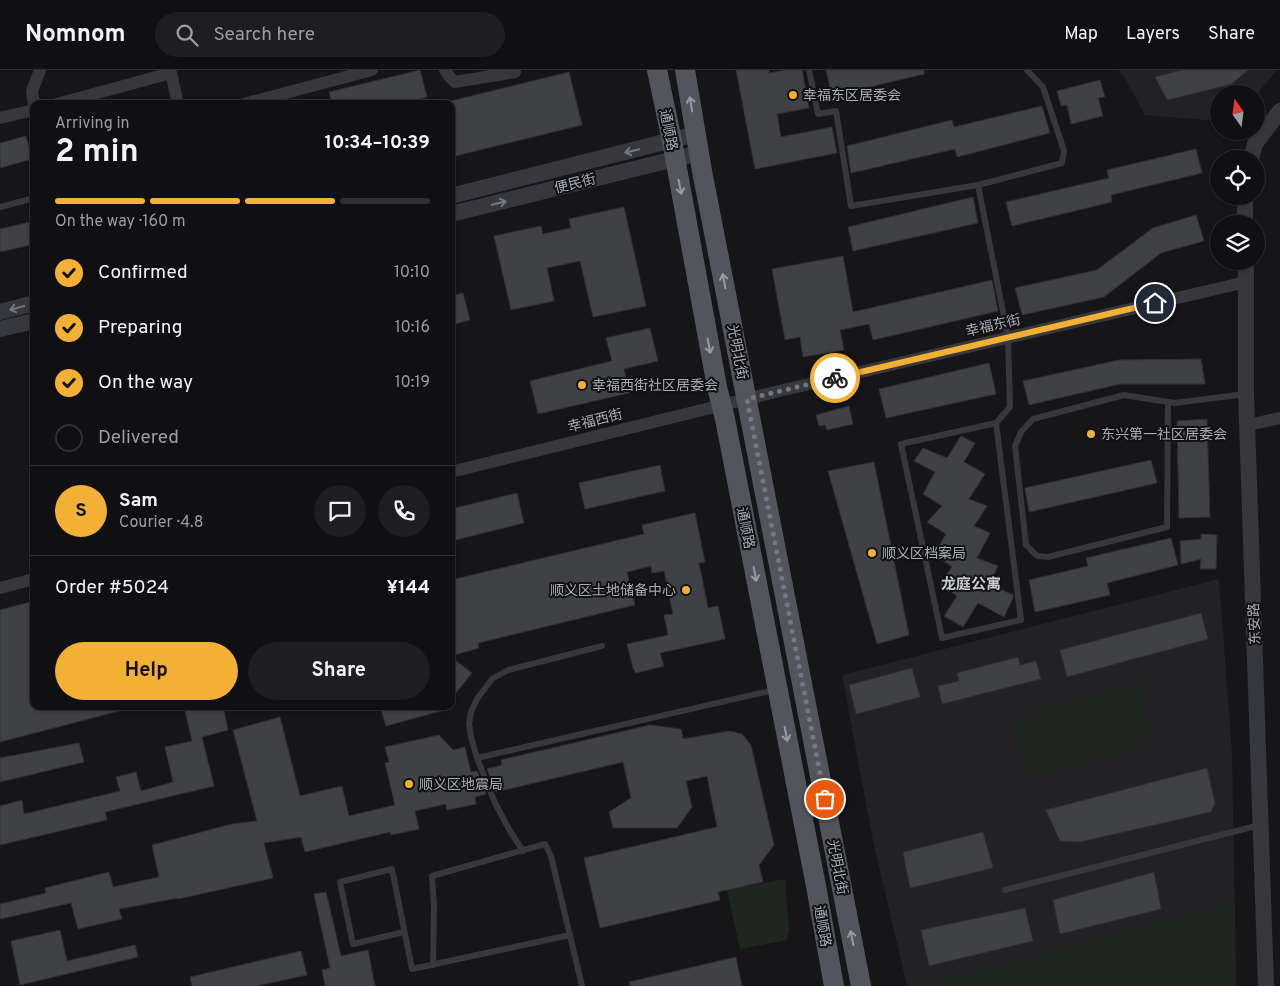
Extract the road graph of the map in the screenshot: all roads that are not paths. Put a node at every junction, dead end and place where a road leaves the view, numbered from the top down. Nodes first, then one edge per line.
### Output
1 (40, 70) edge
2 (372, 70) edge
3 (445, 70) edge
4 (657, 70) edge
5 (685, 70) edge
6 (809, 70) edge
7 (1027, 70) edge
8 (515, 72) dead end
9 (171, 73) edge
10 (33, 100) edge
11 (71, 100) edge
12 (177, 100) edge
13 (259, 100) edge
14 (30, 111) edge
15 (1280, 111) edge
16 (0, 118) edge
17 (697, 143) junction
18 (673, 150) junction
19 (1253, 150) edge
20 (978, 185) junction
21 (455, 195) edge
22 (30, 199) edge
23 (0, 207) edge
24 (455, 213) edge
25 (1246, 270) edge
26 (1246, 282) junction
27 (30, 304) edge
28 (0, 312) edge
29 (30, 321) edge
30 (0, 329) edge
31 (1008, 337) junction
32 (1246, 393) junction
33 (747, 399) junction
34 (1168, 402) junction
35 (722, 405) junction
36 (1280, 418) edge
37 (996, 423) junction
38 (1248, 425) junction
39 (455, 471) edge
40 (30, 580) edge
41 (0, 588) edge
42 (602, 646) dead end
43 (777, 689) junction
44 (477, 758) junction
45 (1261, 825) junction
46 (523, 850) junction
47 (1005, 890) dead end
48 (404, 932) junction
49 (570, 935) junction
50 (433, 965) junction
51 (582, 986) edge
52 (834, 986) edge
53 (862, 986) edge
54 (1266, 986) edge

1 - 10 street
2 - 13 street
3 - 8 street
4 - 18 main road, 通顺路
17 -> 5 main road, 光明北街
6 - 20 lane
7 - 20 lane
9 - 11 street
9 - 12 street
14 - 16 street
15 - 19 street
17 - 18 street, 便民街
33 -> 17 main road, 光明北街
18 -> 21 street, 便民街
24 -> 18 street, 便民街
18 -> 35 main road, 通顺路
20 - 31 lane
22 - 23 lane
25 - 26 street, 东安路
26 - 31 street, 幸福东街
26 - 32 street, 东安路
27 -> 28 street
29 - 30 street
31 - 33 street, 幸福东街
31 - 37 lane
32 - 34 lane
32 - 38 street, 东安路
33 - 35 street, 幸福西街
53 -> 33 main road, 光明北街
34 - 34 lane
35 - 39 street, 幸福西街
35 -> 43 main road, 通顺路
36 - 38 street
37 - 37 lane
38 - 45 street, 东安路
40 - 41 street
42 - 44 lane
43 - 44 lane
43 -> 52 main road, 通顺路
44 - 46 lane
45 - 47 lane
45 - 54 street, 东安路
46 - 49 lane
46 - 50 lane
48 - 48 lane
48 - 50 lane
49 - 50 lane
49 - 51 lane

